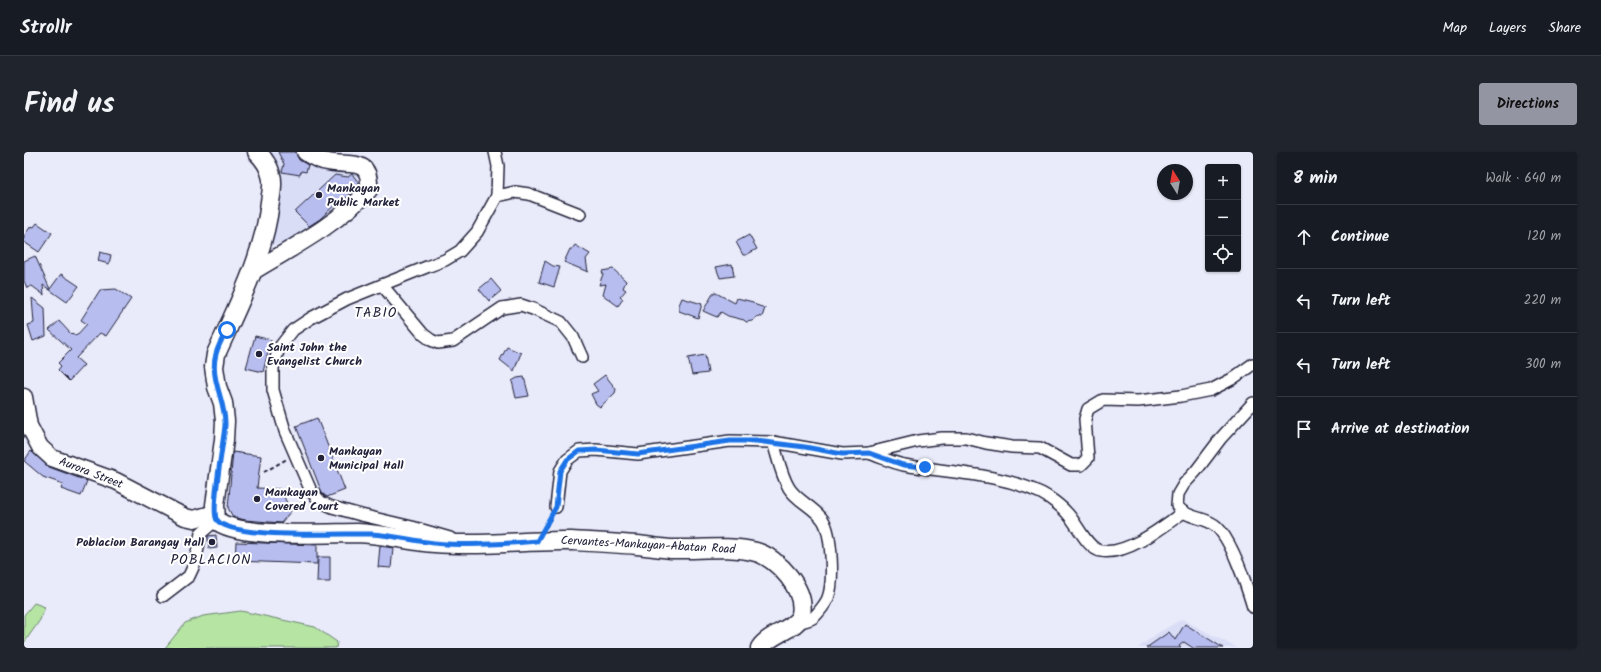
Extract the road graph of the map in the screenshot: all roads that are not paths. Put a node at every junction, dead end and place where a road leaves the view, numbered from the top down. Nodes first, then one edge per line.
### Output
1 (257, 152) edge
2 (304, 152) edge
3 (495, 152) edge
4 (497, 196) junction
5 (580, 214) dead end
6 (252, 272) junction
7 (382, 285) junction
8 (582, 357) dead end
9 (1253, 364) edge
10 (24, 397) edge
11 (1253, 403) edge
12 (773, 442) junction
13 (869, 453) junction
14 (556, 507) road end
15 (1182, 513) junction
16 (216, 517) junction
17 (472, 544) junction
18 (163, 596) dead end
19 (1253, 607) edge
20 (796, 623) junction
21 (760, 648) edge

1 - 6 main road
2 - 6 street
3 - 4 street
4 - 5 street
4 - 7 street
6 - 16 main road
7 - 8 street
7 - 17 street
9 - 13 street
10 - 16 street, Aurora Street
11 - 15 street
12 - 13 street
12 - 14 street
12 - 20 street
13 - 15 street
15 - 19 street
16 - 17 main road, Cervantes-Mankayan-Abatan Road
16 - 18 street
17 - 20 main road, Cervantes-Mankayan-Abatan Road
20 - 21 main road

